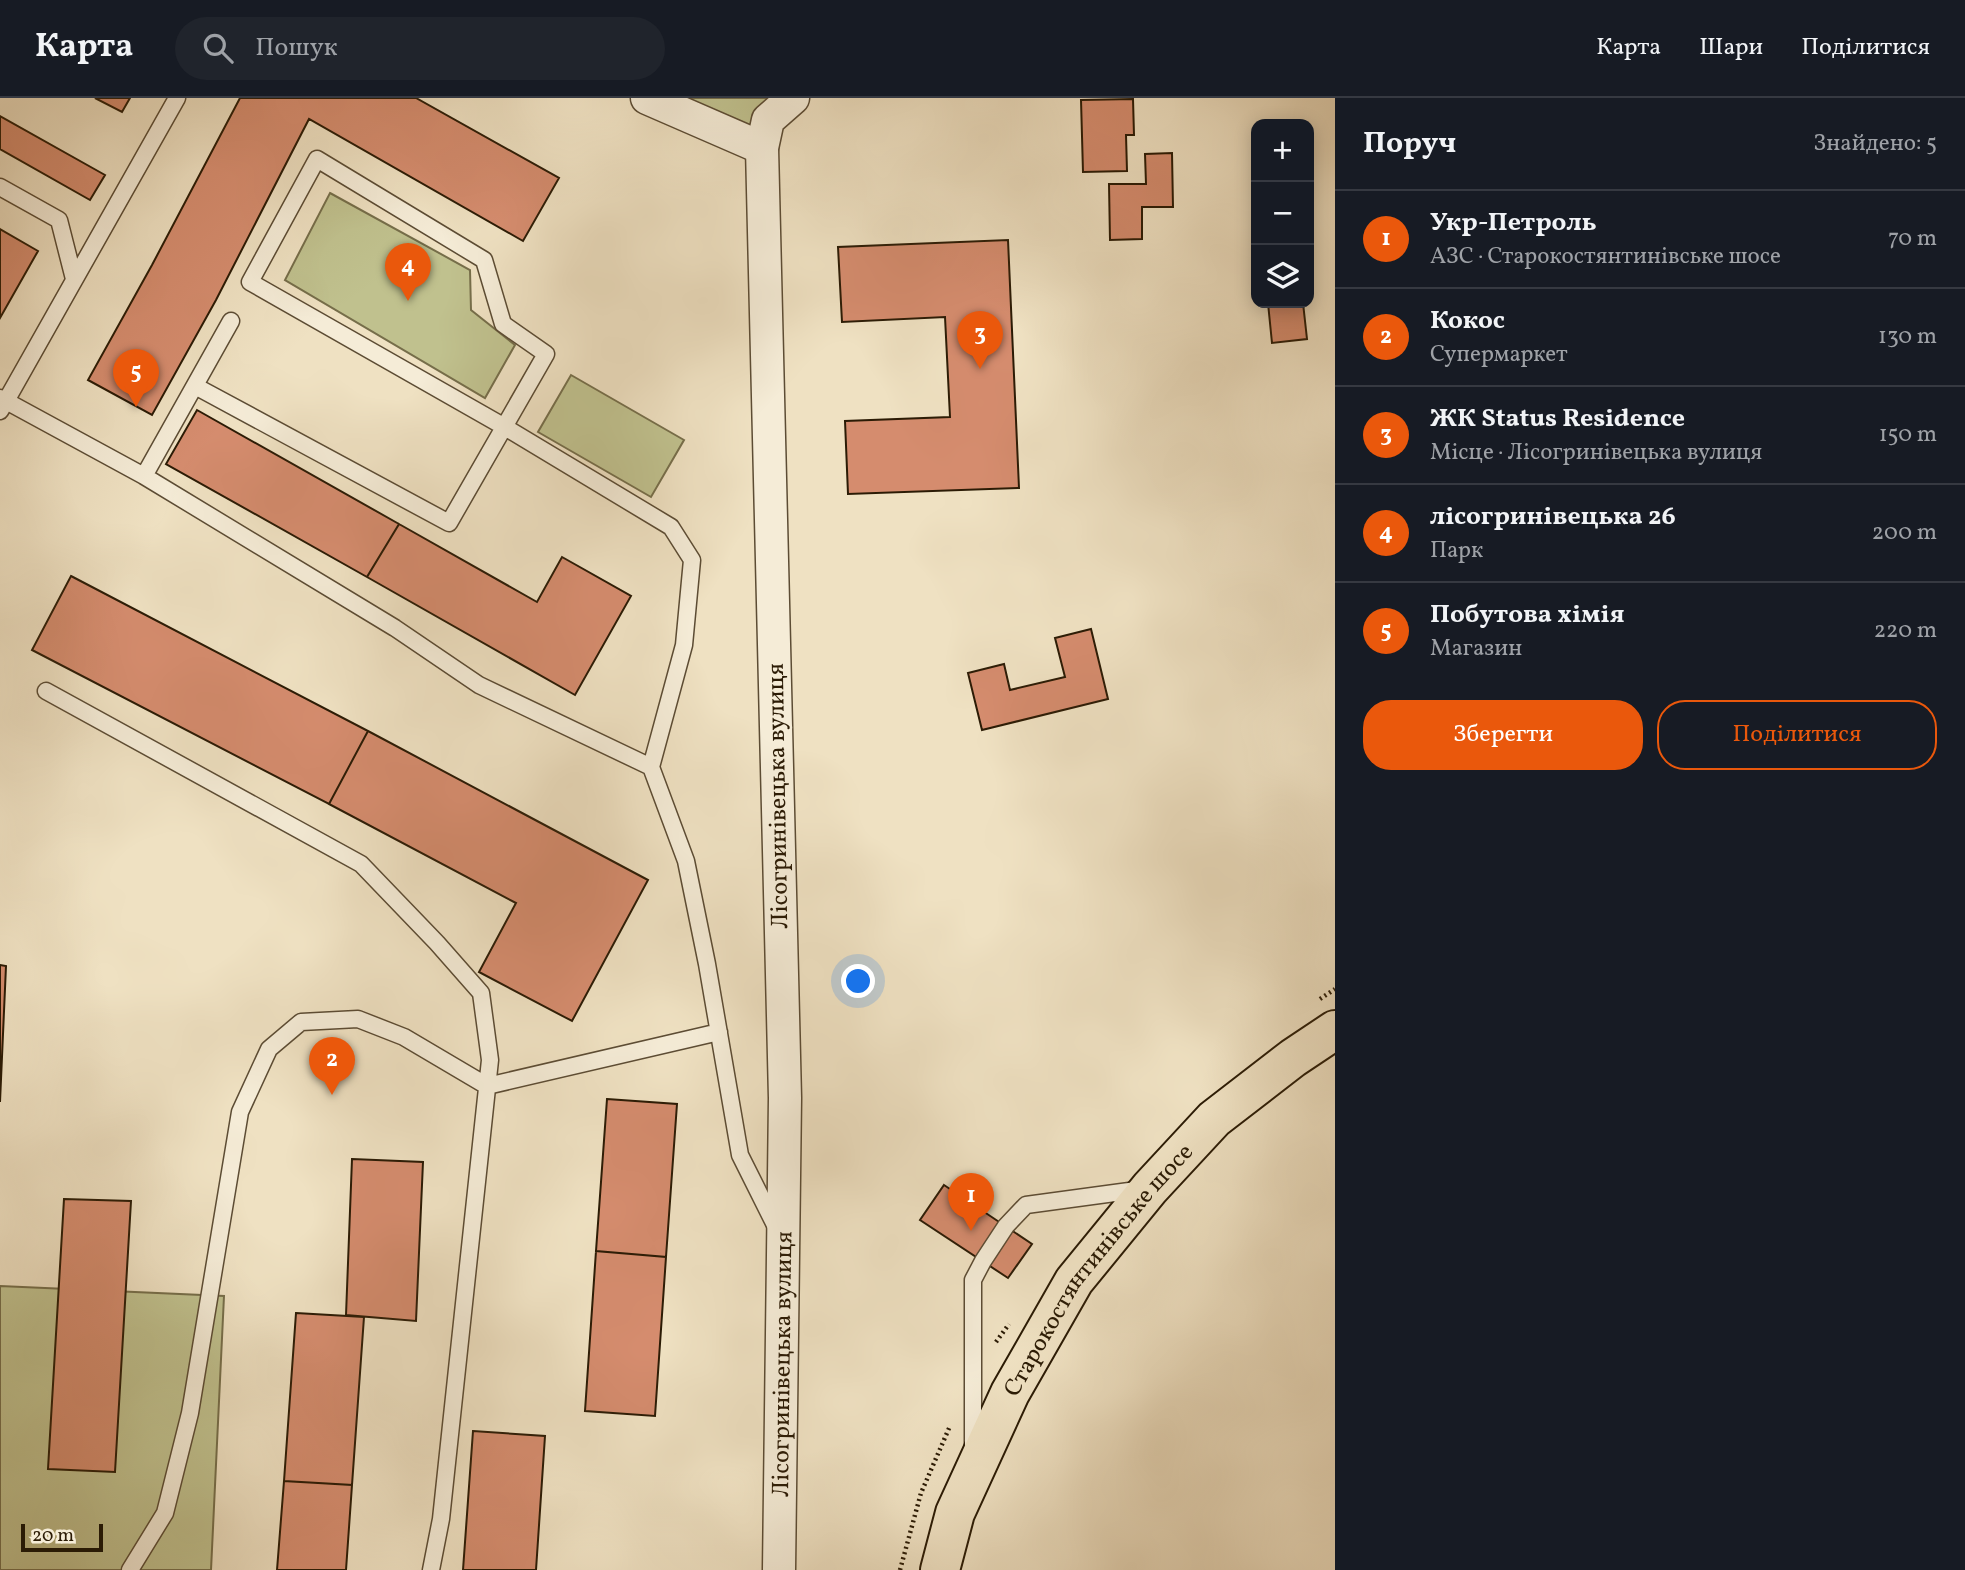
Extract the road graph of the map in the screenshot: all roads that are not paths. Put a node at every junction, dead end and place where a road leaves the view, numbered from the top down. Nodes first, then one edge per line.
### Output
1 (177, 98) edge
2 (647, 98) edge
3 (793, 98) edge
4 (762, 148) junction
5 (0, 187) edge
6 (74, 279) junction
7 (231, 321) dead end
8 (195, 386) junction
9 (2, 403) edge
10 (503, 426) junction
11 (144, 477) junction
12 (46, 691) dead end
13 (651, 767) junction
14 (1335, 1030) edge
15 (719, 1032) junction
16 (487, 1086) junction
17 (1150, 1188) junction
18 (782, 1240) junction
19 (973, 1473) junction
20 (130, 1570) edge
21 (431, 1570) edge
22 (779, 1570) edge
23 (940, 1570) edge

1 - 6 lane
2 - 4 street
3 - 4 street, Лісогринівецька вулиця
4 - 18 street, Лісогринівецька вулиця
5 - 6 lane
6 - 9 lane
7 - 8 lane
8 - 10 lane
8 - 11 lane
9 - 11 lane
10 - 10 lane
10 - 13 lane
11 - 13 lane
12 - 16 lane
13 - 15 lane
14 - 17 main road, Старокостянтинівське шосе
15 - 16 lane
15 - 18 lane
16 - 20 lane
16 - 21 lane
17 - 19 main road, Старокостянтинівське шосе
17 - 19 lane
18 - 22 street, Лісогринівецька вулиця
19 - 23 main road, Старокостянтинівське шосе

